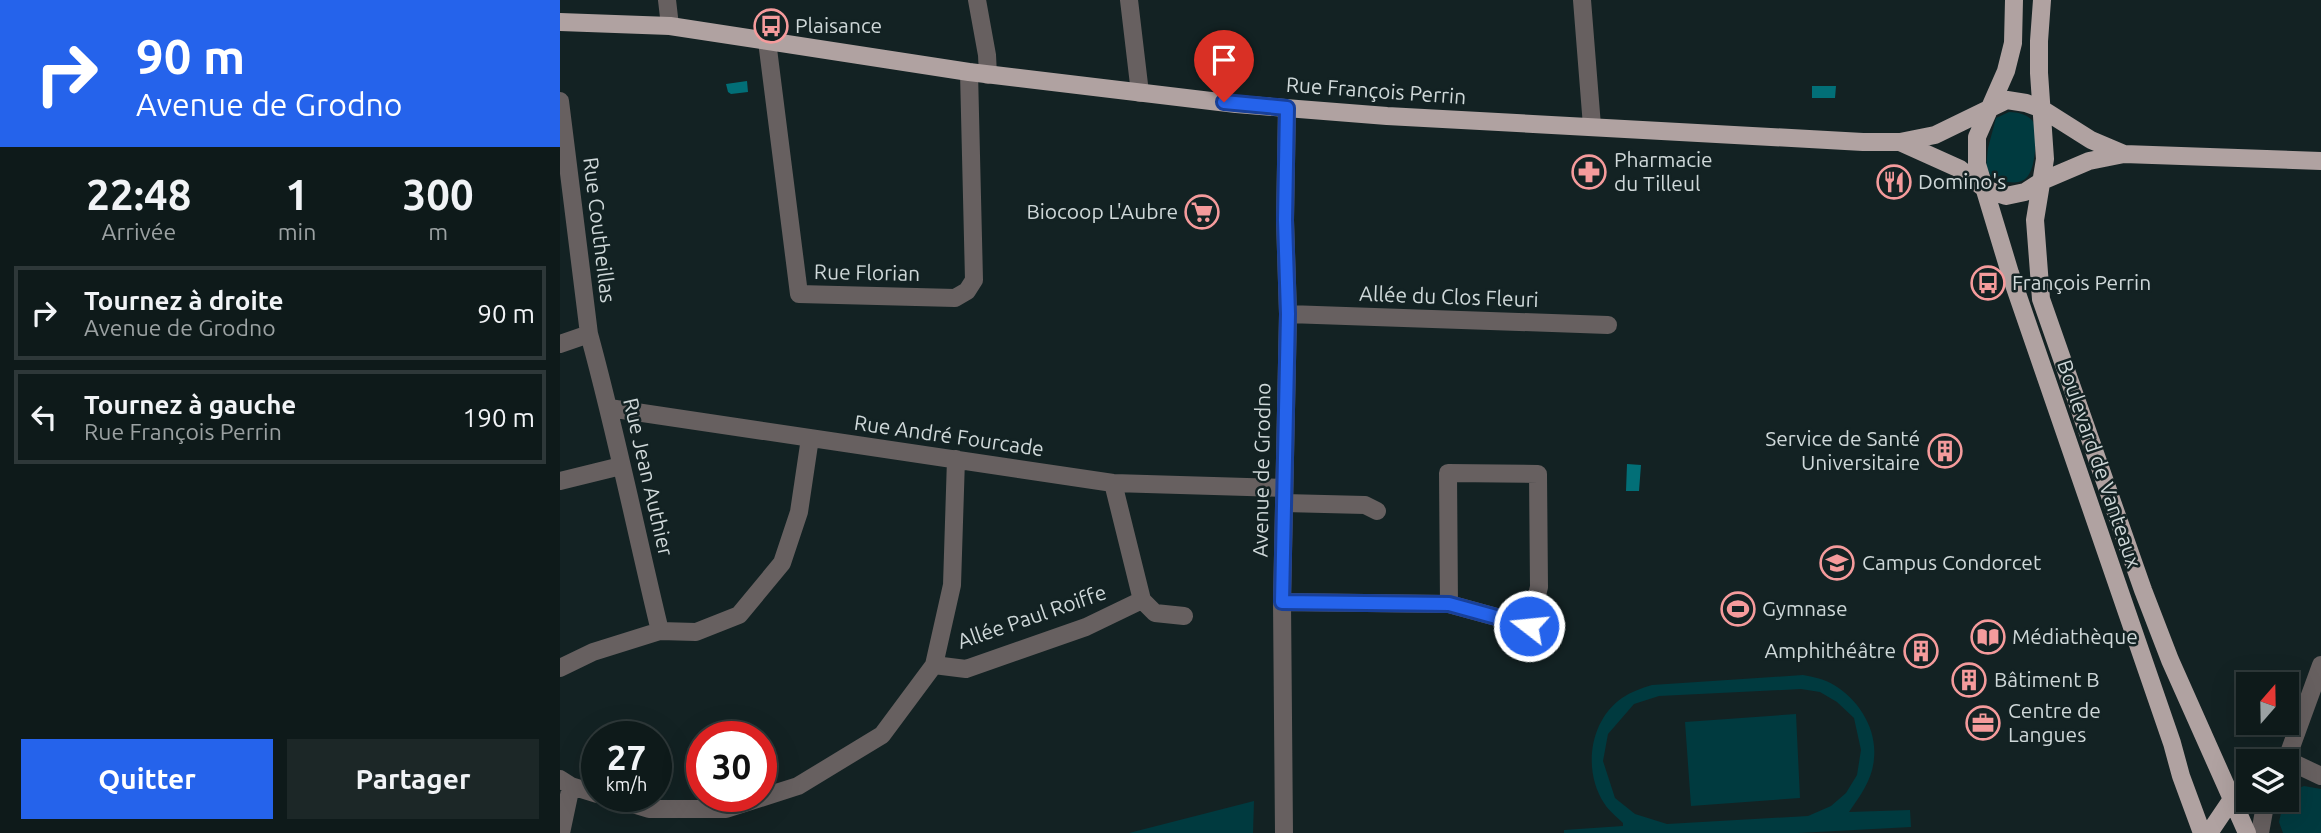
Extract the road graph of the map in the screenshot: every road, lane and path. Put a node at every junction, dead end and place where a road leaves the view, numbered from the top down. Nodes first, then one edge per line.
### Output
1 (667, 0) edge
2 (977, 0) edge
3 (1129, 0) edge
4 (1582, 0) edge
5 (2014, 0) edge
6 (2042, 0) edge
7 (560, 22) edge
8 (670, 26) junction
9 (766, 41) junction
10 (969, 72) junction
11 (988, 75) junction
12 (1140, 93) junction
13 (560, 101) edge
14 (1287, 108) junction
15 (1989, 108) junction
16 (2042, 109) junction
17 (1591, 126) junction
18 (1900, 142) junction
19 (2124, 154) junction
20 (2321, 161) edge
21 (2042, 181) junction
22 (1985, 190) junction
23 (1288, 314) junction
24 (1608, 325) dead end
25 (589, 334) junction
26 (560, 344) edge
27 (609, 408) junction
28 (810, 438) junction
29 (956, 459) junction
30 (621, 466) junction
31 (560, 481) edge
32 (1113, 483) junction
33 (1284, 496) junction
34 (1377, 511) dead end
35 (1143, 600) junction
36 (1282, 602) junction
37 (1449, 604) junction
38 (1184, 616) dead end
39 (660, 631) junction
40 (934, 665) junction
41 (2321, 665) edge
42 (560, 668) edge
43 (2290, 749) edge
44 (2299, 767) edge
45 (2321, 776) edge
46 (565, 783) edge
47 (2236, 796) edge
48 (2232, 799) junction
49 (672, 809) edge
50 (2264, 812) edge
51 (2213, 826) edge
52 (561, 833) edge
53 (1284, 833) edge
54 (2202, 833) edge
55 (2247, 833) edge
56 (2260, 833) edge

1 - 8 street
2 - 11 street
3 - 12 street
4 - 17 street
5 - 15 main road, Boulevard de Vanteaux
6 - 16 main road, Boulevard de Vanteaux
7 - 8 main road, Rue François Perrin
8 - 9 main road, Rue François Perrin
9 - 10 main road, Rue François Perrin
9 - 10 street, Rue Florian
10 - 11 main road, Rue François Perrin
11 - 12 main road, Rue François Perrin
12 - 14 main road, Rue François Perrin
13 - 25 street, Rue Coutheillas
14 - 17 main road, Rue François Perrin
14 - 23 street, Avenue de Grodno
15 - 16 main road, Rue François Perrin
15 - 18 main road, Rue François Perrin
15 - 22 main road, Boulevard de Vanteaux
16 - 19 main road, Rue François Perrin
16 - 21 main road, Boulevard de Vanteaux
17 - 18 main road, Rue François Perrin
18 - 22 main road, Rue François Perrin
19 - 20 main road, Rue François Perrin
19 - 21 main road, Rue François Perrin
21 - 22 main road, Rue François Perrin
21 - 48 main road, Boulevard de Vanteaux
22 - 54 main road, Boulevard de Vanteaux
23 - 24 street, Allée du Clos Fleuri
23 - 33 street, Avenue de Grodno
25 - 26 street, Rue Coutheillas
25 - 27 street, Rue Jean Authier
27 - 28 street, Rue André Fourcade
27 - 30 street, Rue Jean Authier
28 - 29 street, Rue André Fourcade
28 - 39 street
29 - 32 street, Rue André Fourcade
29 - 40 street
30 - 31 street
30 - 39 street, Rue Jean Authier
32 - 33 street, Rue André Fourcade
32 - 35 street
33 - 34 street, Rue André Fourcade
33 - 36 street, Avenue de Grodno
35 - 38 street
35 - 40 street, Allée Paul Roiffe
36 - 37 street
36 - 53 street, Avenue de Grodno
37 - 37 street
39 - 42 street
40 - 49 street
41 - 43 street
44 - 45 street
46 - 52 street
47 - 48 street
48 - 51 main road
48 - 55 main road, Boulevard de Vanteaux
50 - 56 street

